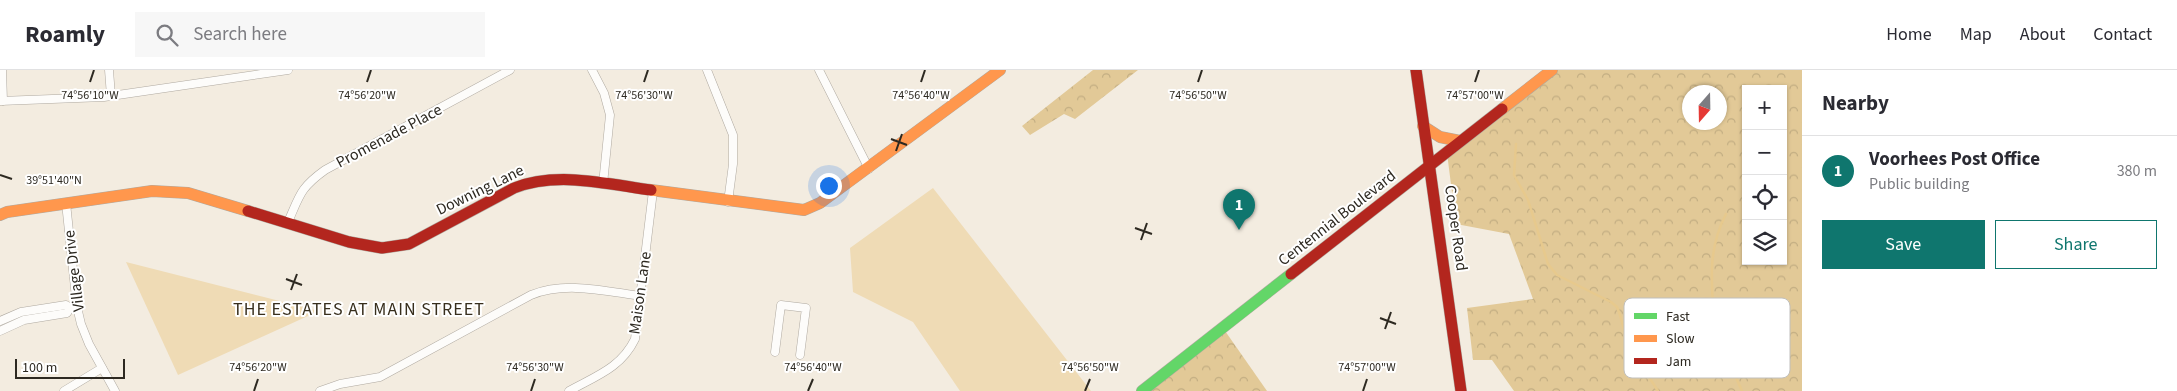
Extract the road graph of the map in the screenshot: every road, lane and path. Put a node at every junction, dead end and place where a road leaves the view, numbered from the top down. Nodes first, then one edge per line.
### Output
1 (2, 70) edge
2 (110, 70) edge
3 (288, 70) edge
4 (510, 70) edge
5 (592, 70) edge
6 (707, 70) edge
7 (819, 70) edge
8 (1000, 70) edge
9 (1416, 70) edge
10 (1552, 70) edge
11 (111, 96) junction
12 (2, 101) edge
13 (1423, 126) junction
14 (1460, 141) junction
15 (1431, 164) junction
16 (869, 169) junction
17 (603, 184) junction
18 (653, 191) junction
19 (728, 202) junction
20 (66, 203) junction
21 (0, 215) edge
22 (288, 222) junction
23 (641, 296) junction
24 (74, 308) junction
25 (0, 321) edge
26 (0, 331) edge
27 (775, 352) dead end
28 (800, 355) dead end
29 (102, 368) junction
30 (64, 391) edge
31 (115, 391) edge
32 (320, 391) edge
33 (569, 391) edge
34 (1142, 391) edge
35 (1461, 391) edge

1 - 12 street
2 - 11 street
3 - 11 street
4 - 22 street, Promenade Place
5 - 17 street
6 - 19 street
7 - 16 street
8 - 16 street, Downing Lane
9 - 13 street, Cooper Road
10 - 14 street, Centennial Boulevard
11 - 12 street
13 - 14 street
13 - 15 street, Cooper Road
14 - 15 street, Centennial Boulevard
15 - 34 street, Centennial Boulevard
15 - 35 street, Cooper Road
16 - 19 street, Downing Lane
17 - 18 street, Downing Lane
17 - 22 street, Downing Lane
18 - 19 street, Downing Lane
18 - 23 street, Maison Lane
20 - 21 street, Downing Lane
20 - 22 street, Downing Lane
20 - 24 street, Village Drive
23 - 32 street
23 - 33 street, Maison Lane
24 - 25 street
24 - 26 street
24 - 29 street, Village Drive
27 - 28 street
29 - 30 street
29 - 31 street, Village Drive

